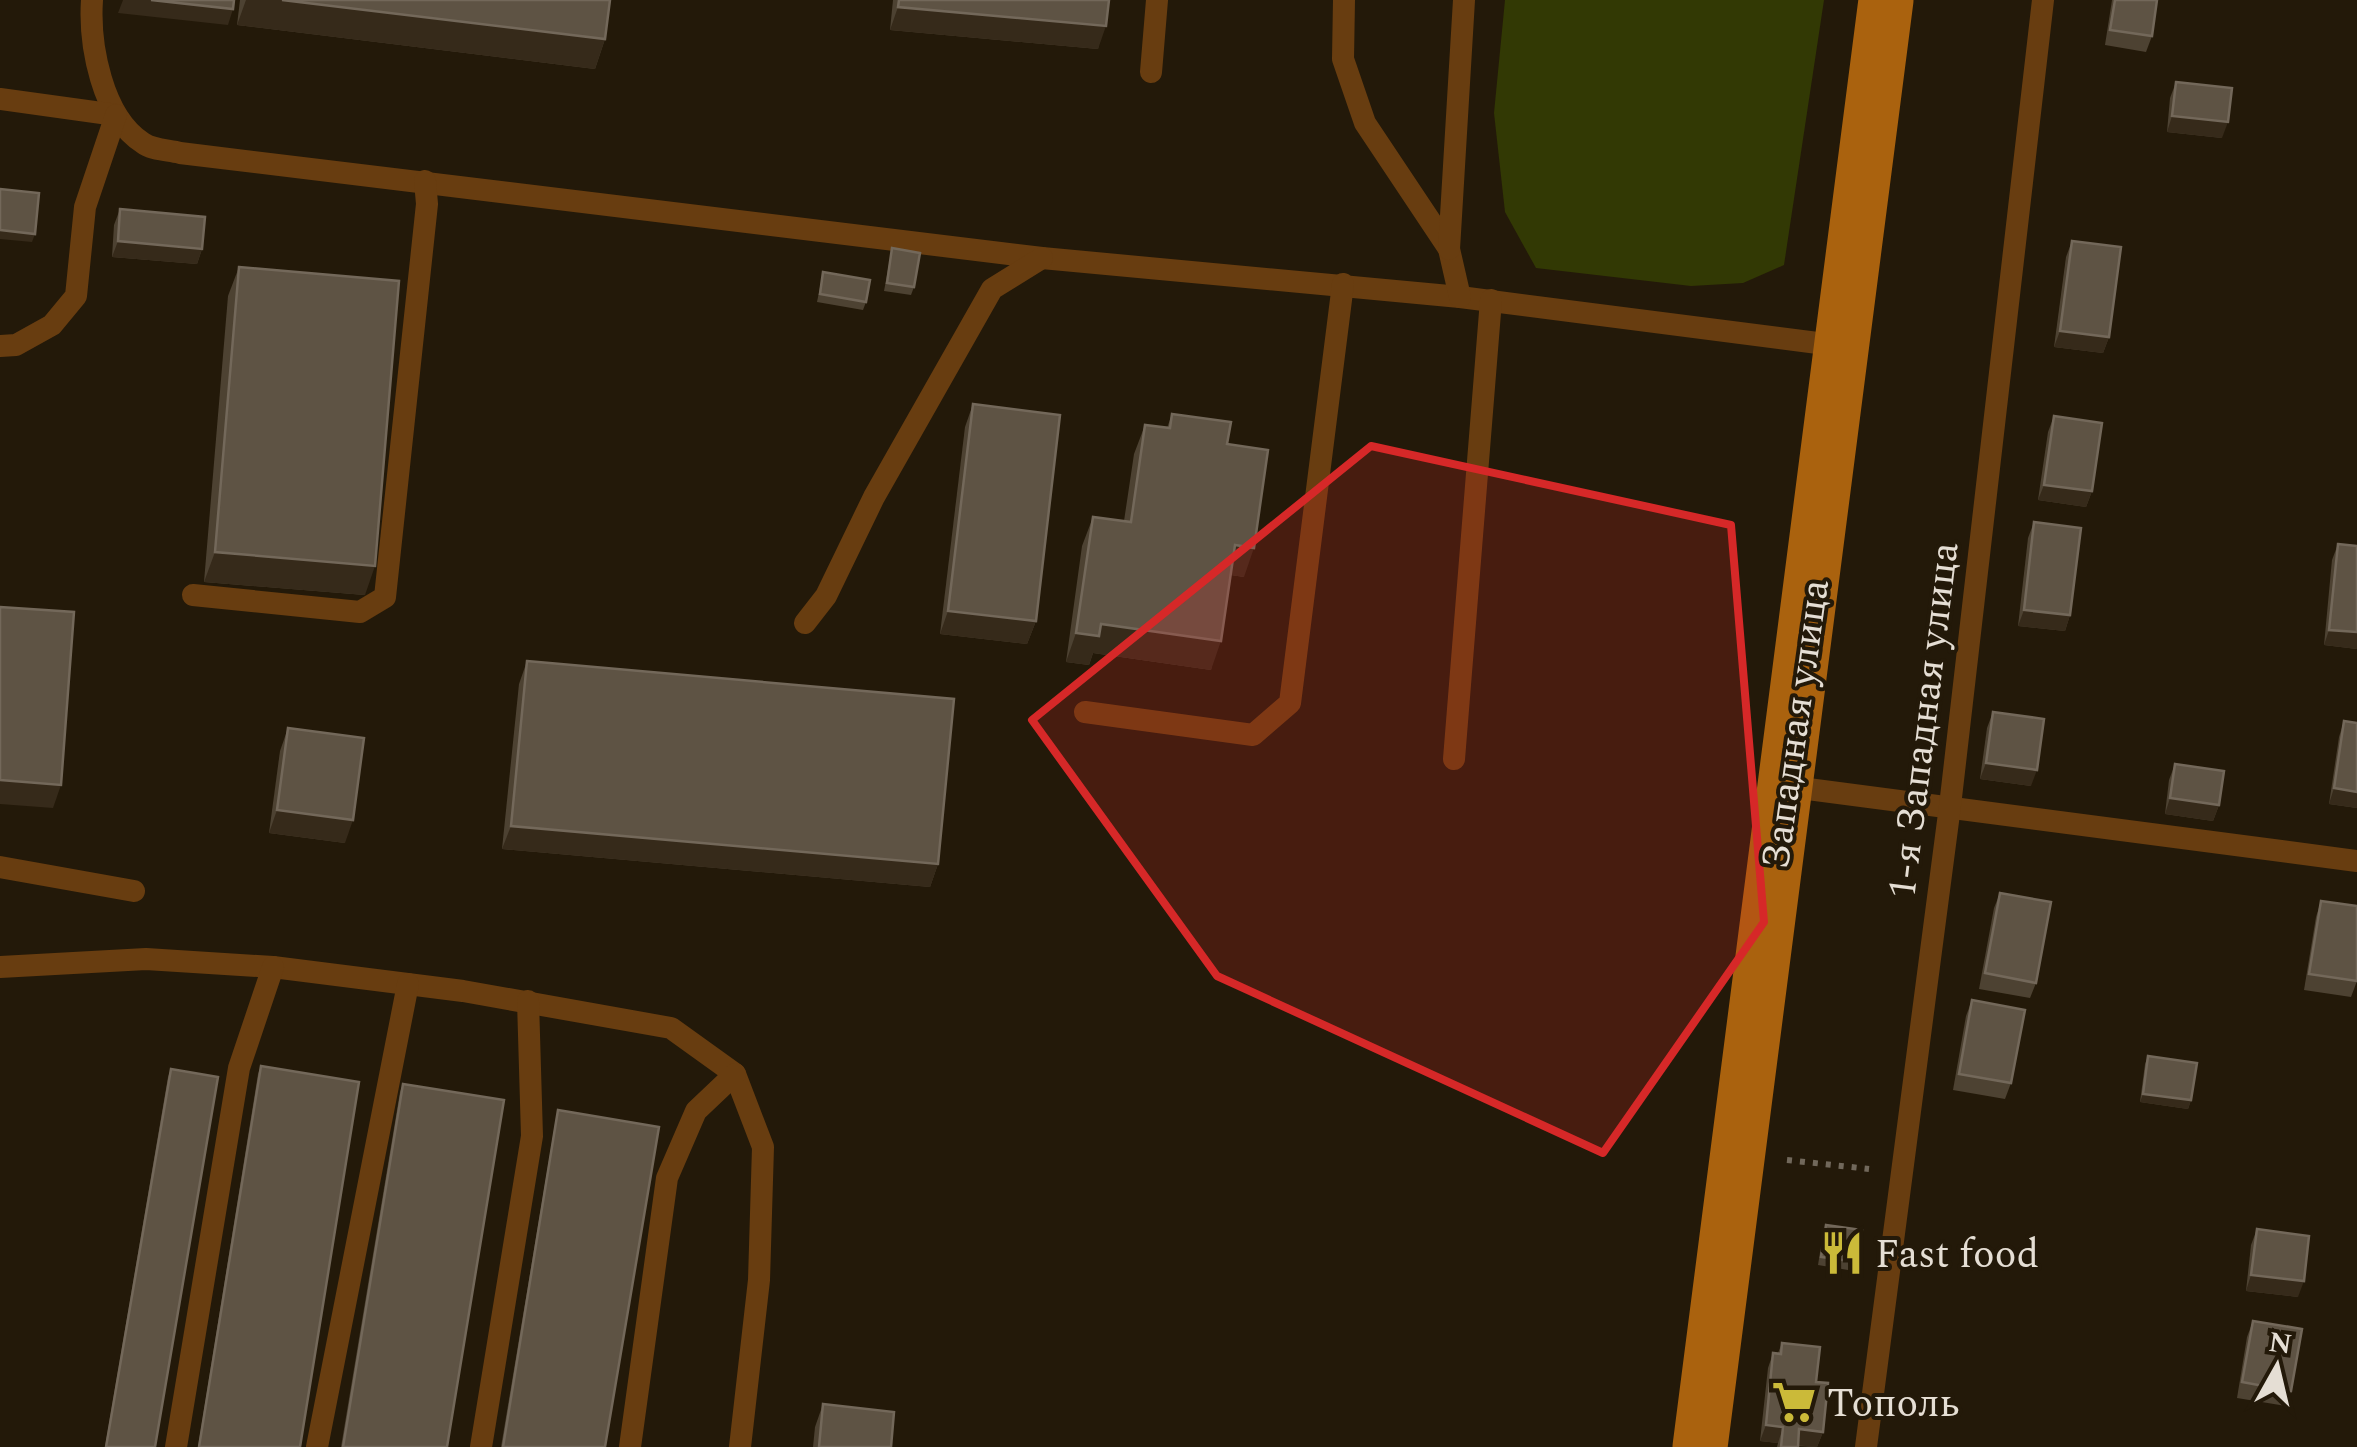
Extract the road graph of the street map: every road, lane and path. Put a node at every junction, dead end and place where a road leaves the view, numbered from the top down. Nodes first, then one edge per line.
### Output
1 (92, 0) edge
2 (1157, 0) edge
3 (1344, 0) edge
4 (1464, 0) edge
5 (1886, 0) edge
6 (2043, 0) edge
7 (1151, 72) dead end
8 (0, 99) edge
9 (116, 115) junction
10 (426, 181) junction
11 (1449, 248) junction
12 (1042, 258) junction
13 (1342, 284) junction
14 (1460, 296) junction
15 (1491, 300) junction
16 (0, 346) edge
17 (1844, 347) junction
18 (193, 595) dead end
19 (805, 623) dead end
20 (1085, 712) dead end
21 (1454, 760) dead end
22 (1785, 786) junction
23 (1950, 806) junction
24 (2357, 862) edge
25 (0, 867) edge
26 (134, 891) dead end
27 (0, 967) edge
28 (274, 967) junction
29 (408, 984) junction
30 (528, 1002) junction
31 (735, 1074) junction
32 (1739, 1155) junction
33 (1905, 1174) junction
34 (176, 1447) edge
35 (317, 1447) edge
36 (481, 1447) edge
37 (630, 1447) edge
38 (740, 1447) edge
39 (1700, 1447) edge
40 (1866, 1447) edge

1 - 9 lane
2 - 7 lane
3 - 11 lane
4 - 11 lane
5 - 17 main road, Западная улица
6 - 23 lane, 1-я Западная улица
8 - 9 lane
9 - 10 lane
9 - 16 lane
10 - 12 lane
10 - 18 lane
11 - 14 lane
12 - 13 lane
12 - 19 lane
13 - 14 lane
13 - 20 lane
14 - 15 lane
15 - 17 lane
15 - 21 lane
17 - 22 main road, Западная улица
22 - 23 lane
22 - 32 main road, Западная улица
23 - 24 lane
23 - 33 lane, 1-я Западная улица
25 - 26 lane
27 - 28 lane
28 - 29 lane
28 - 34 lane
29 - 30 lane
29 - 35 lane
30 - 31 lane
30 - 36 lane
31 - 37 lane
31 - 38 lane
32 - 33 path
32 - 39 main road, Западная улица
33 - 40 lane, 1-я Западная улица

